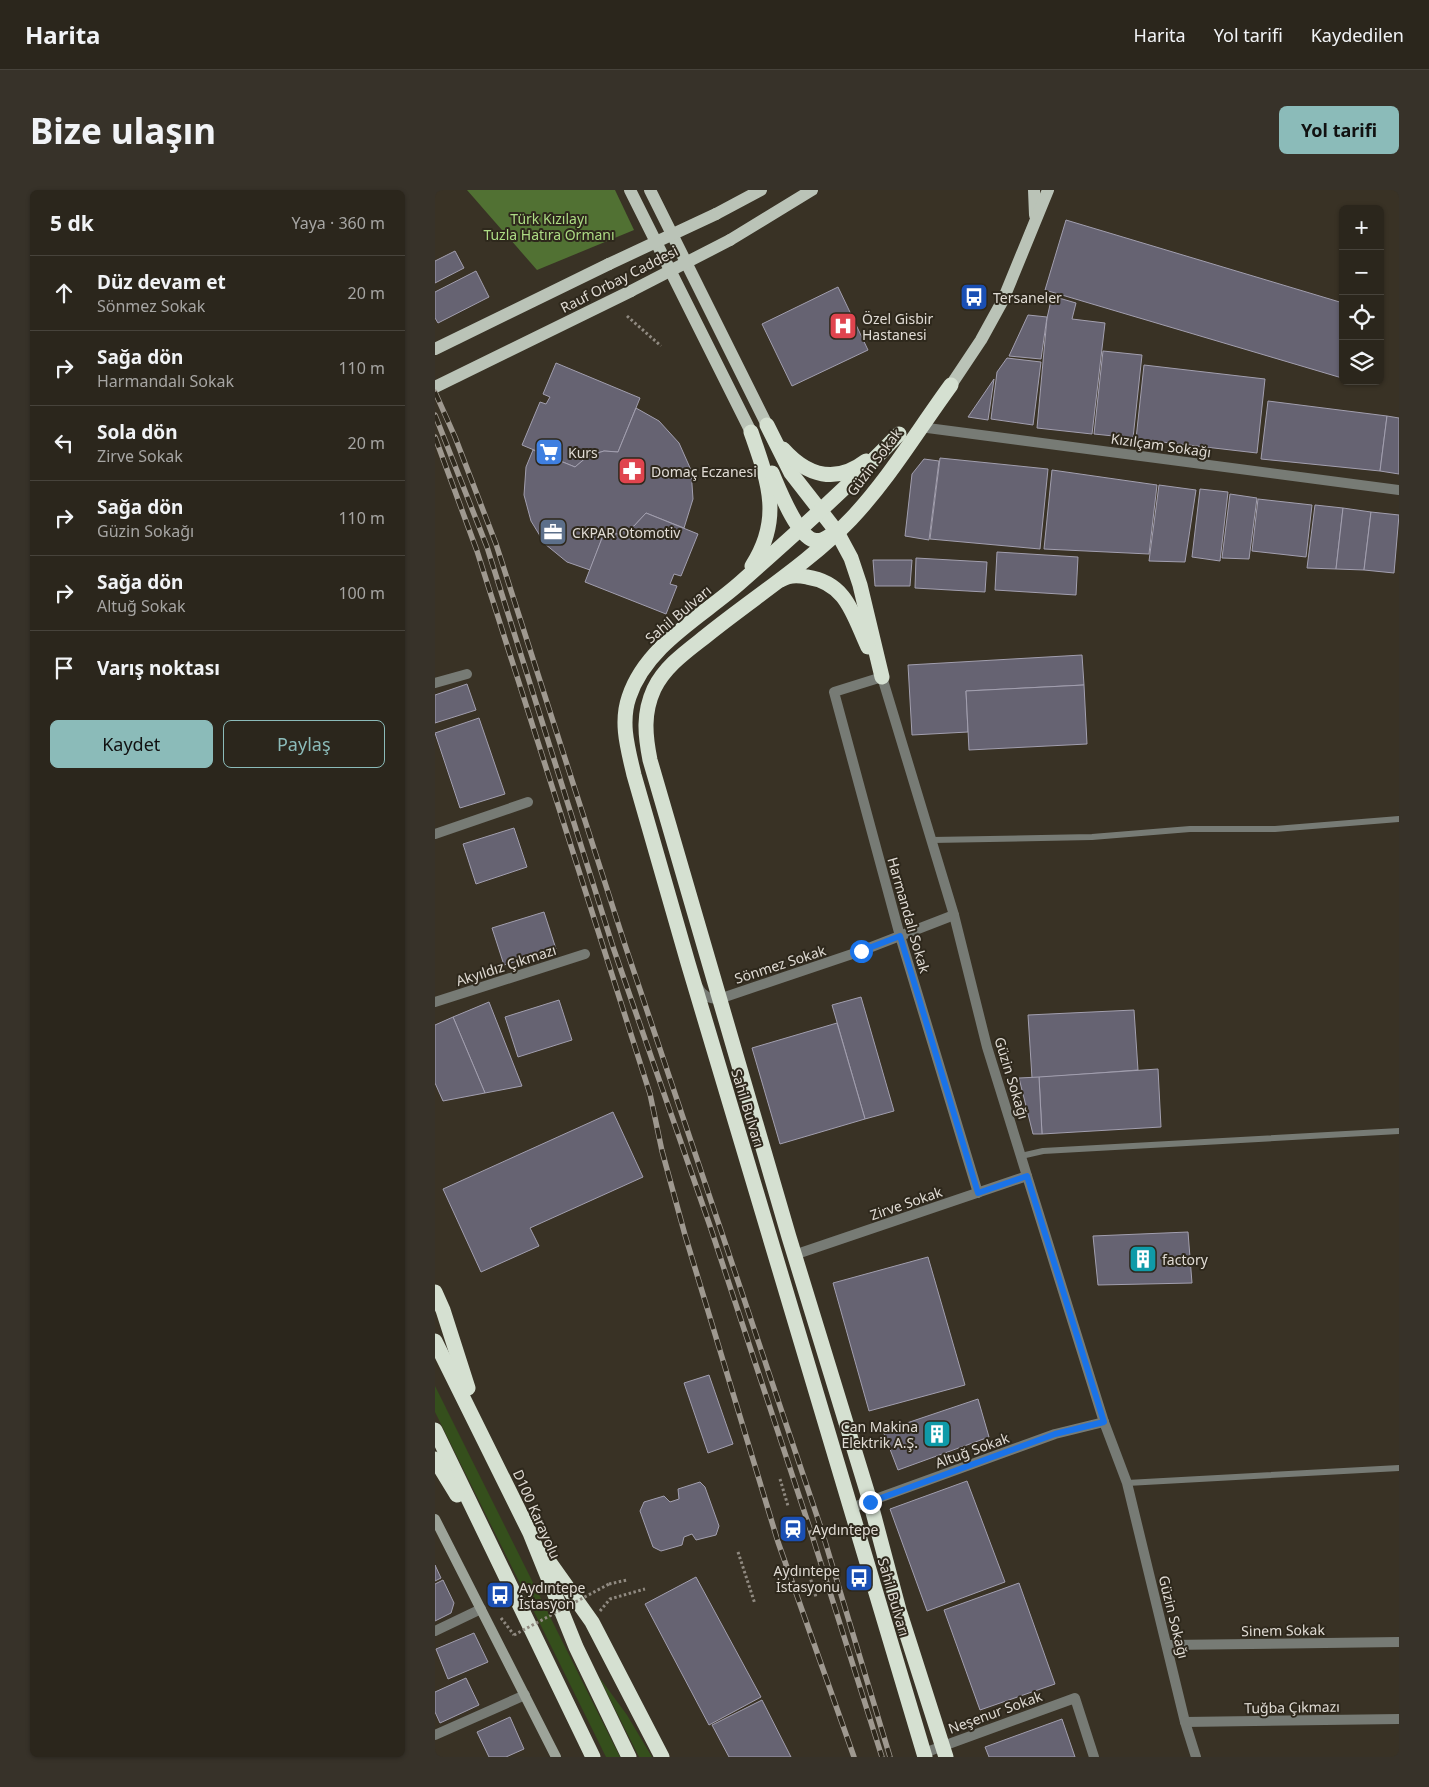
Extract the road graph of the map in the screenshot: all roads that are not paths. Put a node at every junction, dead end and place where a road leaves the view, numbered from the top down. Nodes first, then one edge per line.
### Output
1 (630, 190) edge
2 (650, 190) edge
3 (761, 190) edge
4 (812, 190) edge
5 (1033, 190) edge
6 (1047, 190) edge
7 (1035, 220) junction
8 (435, 349) edge
9 (951, 385) junction
10 (435, 388) edge
11 (767, 425) junction
12 (920, 427) junction
13 (751, 432) junction
14 (899, 434) junction
15 (1399, 490) edge
16 (820, 511) junction
17 (800, 529) junction
18 (837, 532) junction
19 (815, 550) joint
20 (739, 584) junction
21 (766, 588) junction
22 (467, 674) dead end
23 (882, 677) junction
24 (435, 683) edge
25 (528, 802) dead end
26 (1399, 818) edge
27 (435, 834) edge
28 (931, 840) junction
29 (954, 915) junction
30 (900, 936) junction
31 (585, 954) dead end
32 (688, 963) junction
33 (719, 998) junction
34 (435, 1002) edge
35 (1399, 1131) edge
36 (1021, 1156) junction
37 (1027, 1176) junction
38 (978, 1193) junction
39 (794, 1255) junction
40 (435, 1292) edge
41 (435, 1341) edge
42 (1104, 1422) junction
43 (435, 1430) edge
44 (481, 1430) junction
45 (435, 1459) edge
46 (1399, 1468) edge
47 (1127, 1483) junction
48 (870, 1502) junction
49 (851, 1508) junction
50 (435, 1519) edge
51 (530, 1533) junction
52 (504, 1573) junction
53 (481, 1609) junction
54 (435, 1631) edge
55 (1399, 1642) edge
56 (1167, 1646) junction
57 (525, 1695) junction
58 (1399, 1719) edge
59 (1185, 1722) junction
60 (435, 1735) edge
61 (944, 1752) edge
62 (925, 1755) edge
63 (556, 1757) edge
64 (593, 1757) edge
65 (629, 1757) edge
66 (662, 1757) edge
67 (1094, 1757) edge
68 (1196, 1757) edge

1 - 13 main road
2 - 11 main road
3 - 8 main road, Rauf Orbay Caddesi, bridge
4 - 10 main road, Rauf Orbay Caddesi, bridge
5 - 7 main road
6 - 7 main road
7 - 9 main road
9 - 12 highway, Güzin Sokak
9 - 14 highway
11 - 14 highway
11 - 16 highway
12 - 15 street, Kızılçam Sokağı
12 - 18 highway, Güzin Sokak
13 - 17 highway
13 - 20 highway
14 - 16 highway, Sahil Bulvarı
16 - 17 highway, Sahil Bulvarı
16 - 18 highway
17 - 18 highway
17 - 20 highway, Sahil Bulvarı
18 - 19 highway, Güzin Sokak
18 - 23 highway
19 - 21 highway, Sahil Bulvarı
20 - 32 highway, Sahil Bulvarı
21 - 23 highway
21 - 33 highway, Sahil Bulvarı
22 - 24 street
23 - 28 street, Güzin Sokağı
23 - 30 street, Harmandalı Sokak
25 - 27 street
26 - 28 lane
28 - 29 street, Güzin Sokağı
29 - 30 street, Sönmez Sokak
29 - 36 street, Güzin Sokağı
30 - 33 street, Sönmez Sokak
30 - 38 street, Harmandalı Sokak
31 - 34 street, Akyıldız Çıkmazı
32 - 33 street
32 - 49 highway, Sahil Bulvarı
33 - 39 highway, Sahil Bulvarı
35 - 36 lane
36 - 37 street, Güzin Sokağı
37 - 38 street, Zirve Sokak
37 - 42 street, Güzin Sokağı
38 - 39 street, Zirve Sokak
39 - 48 highway, Sahil Bulvarı
40 - 44 highway
41 - 44 highway, D100 Karayolu
42 - 47 street, Güzin Sokağı
42 - 48 street, Altuğ Sokak
43 - 52 highway
44 - 51 highway, D100 Karayolu
45 - 52 highway
46 - 47 lane
47 - 56 street, Güzin Sokağı
48 - 49 street, Altuğ Sokak
48 - 61 highway, Sahil Bulvarı
49 - 62 highway, Sahil Bulvarı
50 - 53 main road
51 - 65 highway, D100 Karayolu
51 - 66 highway
52 - 64 highway
53 - 54 street
53 - 57 main road
55 - 56 street, Sinem Sokak
56 - 59 street, Güzin Sokağı
57 - 60 street
57 - 63 main road
58 - 59 street, Tuğba Çıkmazı
59 - 68 street, Güzin Sokağı
61 - 62 street, Neşenur Sokak
61 - 67 street, Neşenur Sokak

